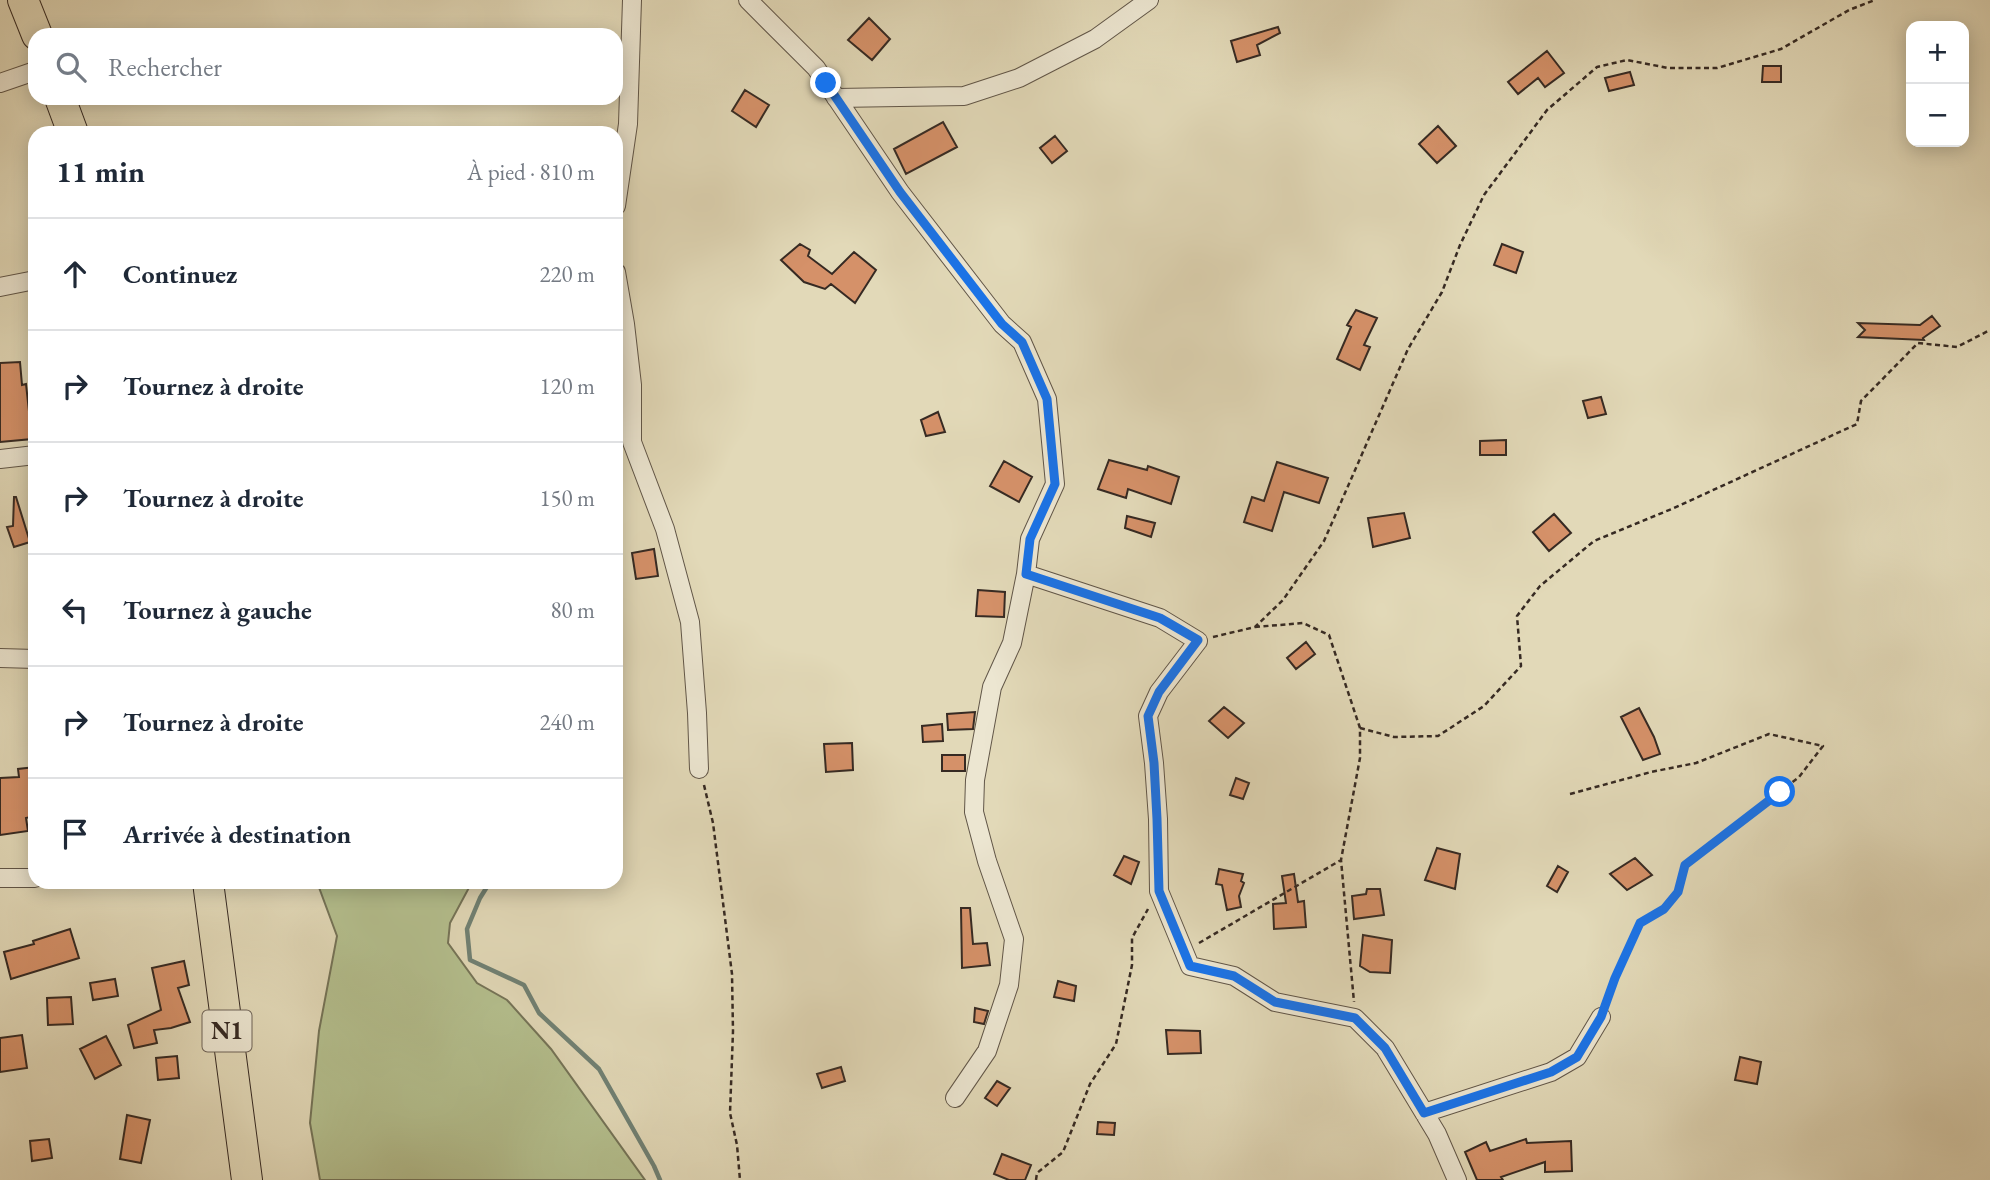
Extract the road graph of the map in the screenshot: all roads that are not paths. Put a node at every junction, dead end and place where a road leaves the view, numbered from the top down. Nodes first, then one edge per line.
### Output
1 (23, 0) edge
2 (632, 0) edge
3 (748, 0) edge
4 (1149, 0) edge
5 (34, 28) edge
6 (28, 73) edge
7 (0, 83) edge
8 (836, 98) junction
9 (63, 105) edge
10 (70, 126) edge
11 (623, 158) edge
12 (28, 280) edge
13 (0, 286) edge
14 (623, 312) edge
15 (28, 456) edge
16 (0, 459) edge
17 (1026, 574) junction
18 (0, 658) edge
19 (28, 659) edge
20 (699, 769) road end
21 (0, 878) edge
22 (28, 878) edge
23 (209, 889) edge
24 (1601, 1017) road end
25 (955, 1098) dead end
26 (1424, 1113) junction
27 (247, 1180) edge
28 (1457, 1180) edge

1 - 5 highway
2 - 11 street
3 - 8 street
4 - 8 street
6 - 7 street
8 - 17 street
9 - 10 highway
12 - 13 street
14 - 20 street
15 - 16 street
17 - 25 street
17 - 26 street
18 - 19 street
21 - 22 street
23 - 27 highway, N1
24 - 26 street
26 - 28 street

